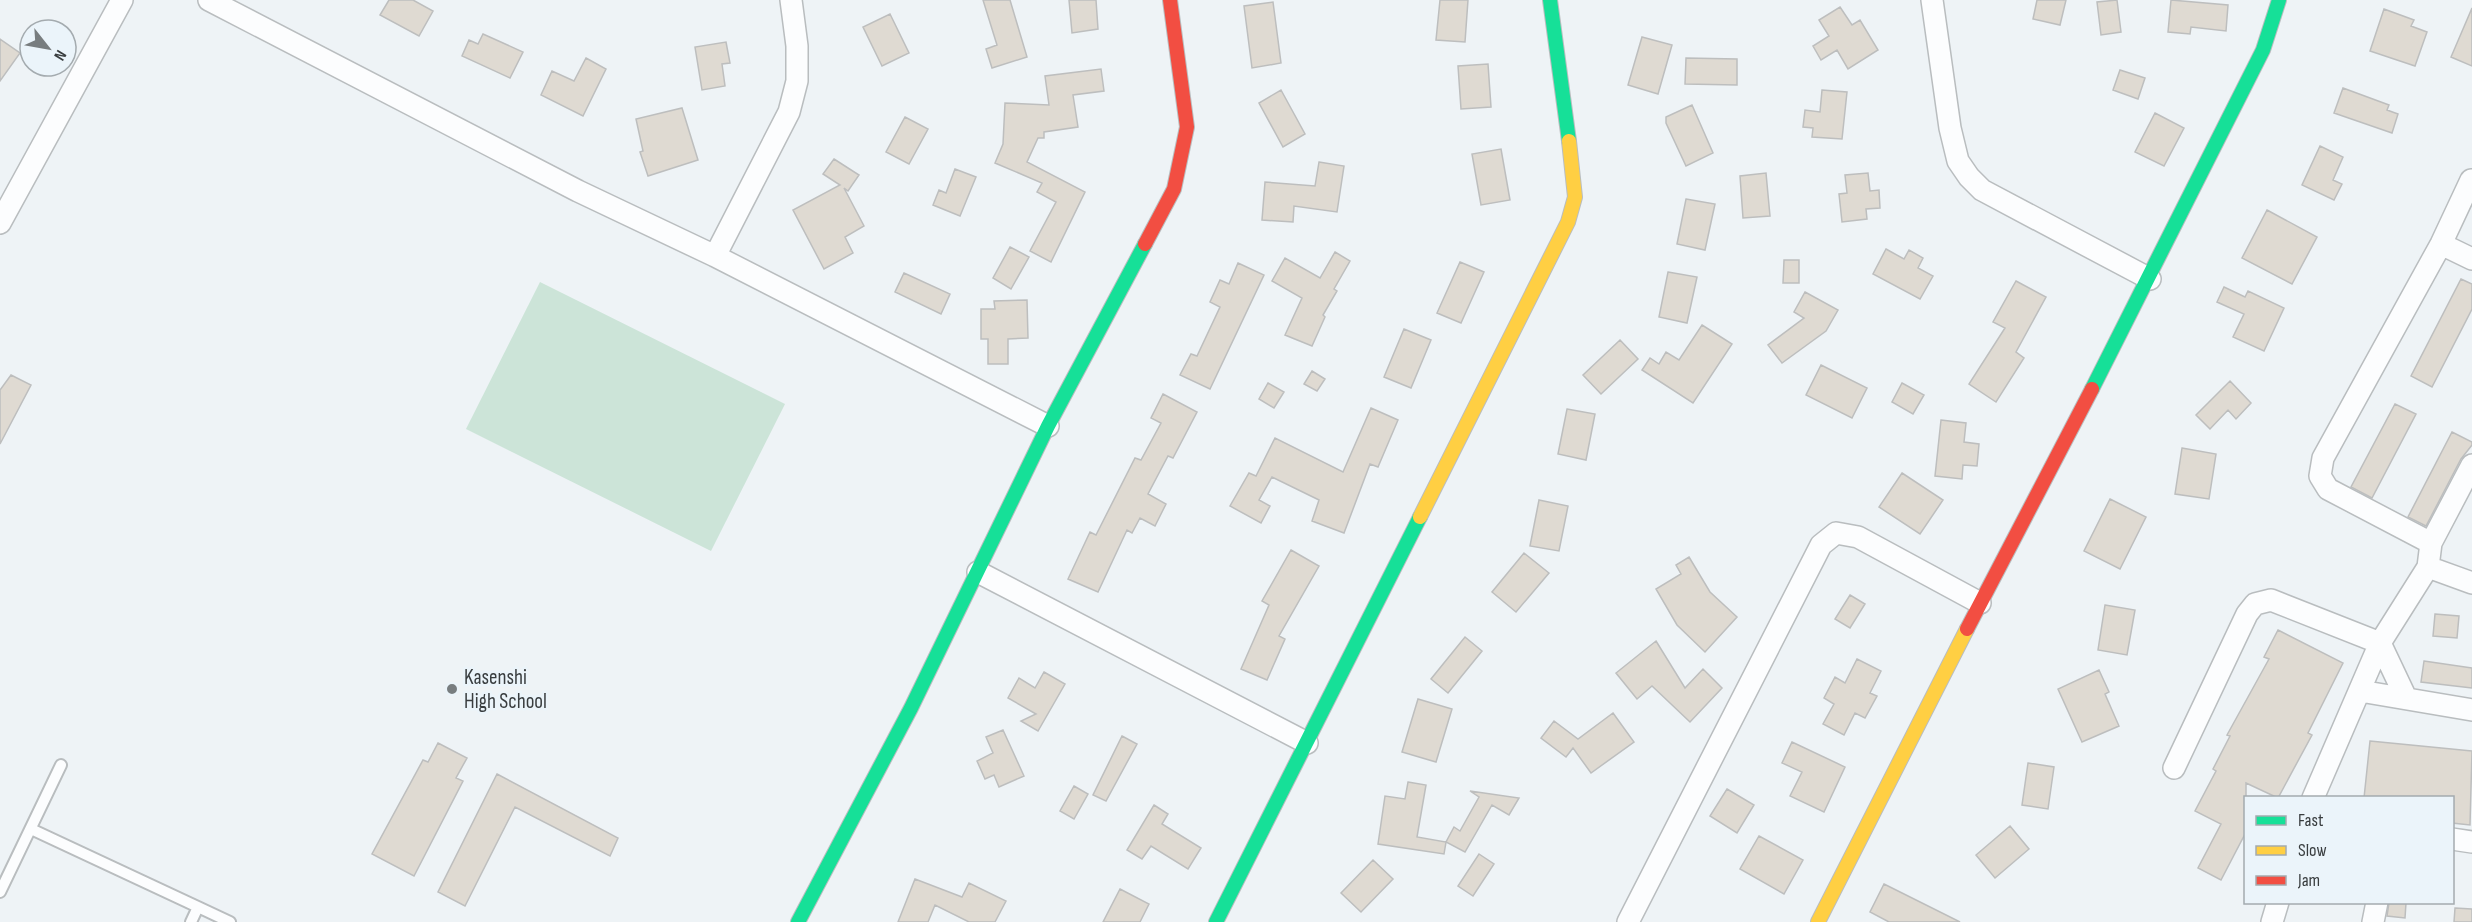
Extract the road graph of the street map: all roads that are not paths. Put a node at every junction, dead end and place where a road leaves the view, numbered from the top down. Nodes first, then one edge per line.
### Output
1 (122, 0) edge
2 (209, 0) edge
3 (791, 0) edge
4 (1170, 0) edge
5 (1550, 0) edge
6 (1932, 0) edge
7 (2279, 0) edge
8 (2470, 180) dead end
9 (0, 223) edge
10 (2441, 244) junction
11 (715, 256) junction
12 (2472, 259) edge
13 (2150, 279) junction
14 (1048, 426) junction
15 (2472, 465) edge
16 (2431, 543) junction
17 (2428, 567) junction
18 (978, 572) junction
19 (2472, 583) edge
20 (1980, 603) junction
21 (2380, 643) junction
22 (2360, 691) junction
23 (2406, 698) junction
24 (2472, 710) edge
25 (1307, 743) junction
26 (61, 765) dead end
27 (2174, 768) dead end
28 (2314, 796) edge
29 (31, 829) junction
30 (2454, 839) edge
31 (2472, 842) edge
32 (0, 892) edge
33 (2278, 904) edge
34 (2377, 904) edge
35 (198, 907) junction
36 (191, 922) edge
37 (230, 922) edge
38 (798, 922) edge
39 (1216, 922) edge
40 (1629, 922) edge
41 (1818, 922) edge
42 (2272, 922) edge
43 (2373, 922) edge

1 - 9 street
2 - 11 street
3 - 11 street
4 - 14 street
5 - 25 street
6 - 13 street
7 - 13 street
8 - 10 street
10 - 12 street
10 - 16 street
11 - 14 street
13 - 20 street
14 - 18 street
15 - 16 street
16 - 17 street
17 - 19 street
17 - 21 street
18 - 25 street
18 - 38 street
20 - 40 street
20 - 41 street
21 - 22 street
21 - 23 street
21 - 27 street
22 - 23 street
22 - 28 street
23 - 24 street
25 - 39 street
26 - 29 lane
29 - 32 lane
29 - 35 lane
30 - 31 street
33 - 42 street
34 - 43 street
35 - 36 lane
35 - 37 lane

